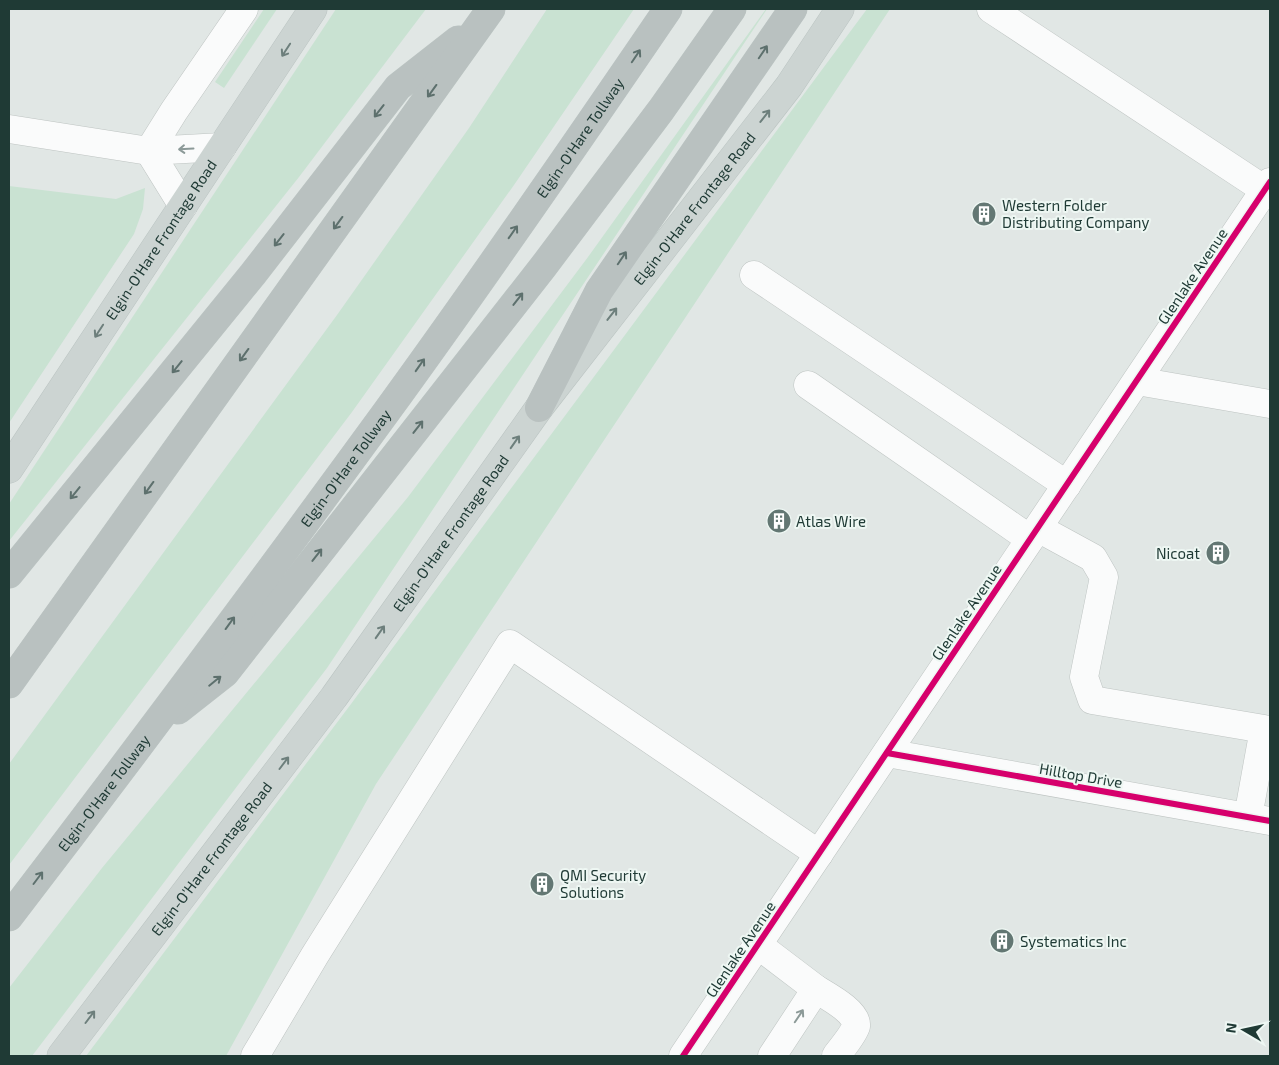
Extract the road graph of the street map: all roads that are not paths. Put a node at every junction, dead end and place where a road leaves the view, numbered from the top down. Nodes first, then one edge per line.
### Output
1 (244, 9) edge
2 (313, 9) edge
3 (668, 9) edge
4 (732, 9) edge
5 (793, 9) edge
6 (840, 9) edge
7 (991, 9) edge
8 (486, 16) edge
9 (9, 130) edge
10 (222, 147) junction
11 (149, 150) junction
12 (1268, 186) edge
13 (183, 206) junction
14 (754, 275) dead end
15 (1137, 381) junction
16 (808, 385) dead end
17 (1270, 404) edge
18 (539, 408) junction
19 (9, 469) edge
20 (1067, 485) junction
21 (1034, 533) junction
22 (9, 574) edge
23 (9, 684) edge
24 (1267, 729) edge
25 (150, 733) junction
26 (886, 753) junction
27 (1259, 819) edge
28 (819, 854) junction
29 (9, 917) edge
30 (758, 945) junction
31 (816, 989) junction
32 (61, 1056) edge
33 (256, 1056) edge
34 (683, 1056) edge
35 (772, 1056) edge
36 (836, 1056) edge

1 - 11 street
2 -> 10 main road, Elgin-O'Hare Frontage Road
25 -> 3 highway, Elgin-O'Hare Tollway
25 -> 4 highway
18 -> 5 highway
18 -> 6 main road, Elgin-O'Hare Frontage Road
7 - 12 street
8 -> 22 highway
8 -> 23 highway
9 - 11 street
10 -> 11 street
10 - 13 main road, Elgin-O'Hare Frontage Road
11 - 13 street
12 - 15 street, Glenlake Avenue
13 -> 19 main road, Elgin-O'Hare Frontage Road
14 - 20 street
15 - 17 street
15 - 20 street, Glenlake Avenue
16 - 21 street
32 -> 18 main road, Elgin-O'Hare Frontage Road
20 - 21 street, Glenlake Avenue
21 - 24 street
21 - 26 street, Glenlake Avenue
24 - 27 street
29 -> 25 highway, Elgin-O'Hare Tollway
26 - 27 street, Hilltop Drive
26 - 28 street, Glenlake Avenue
28 - 30 street, Glenlake Avenue
28 - 33 street
30 - 31 street
30 - 34 street, Glenlake Avenue
35 -> 31 street
31 - 36 street

